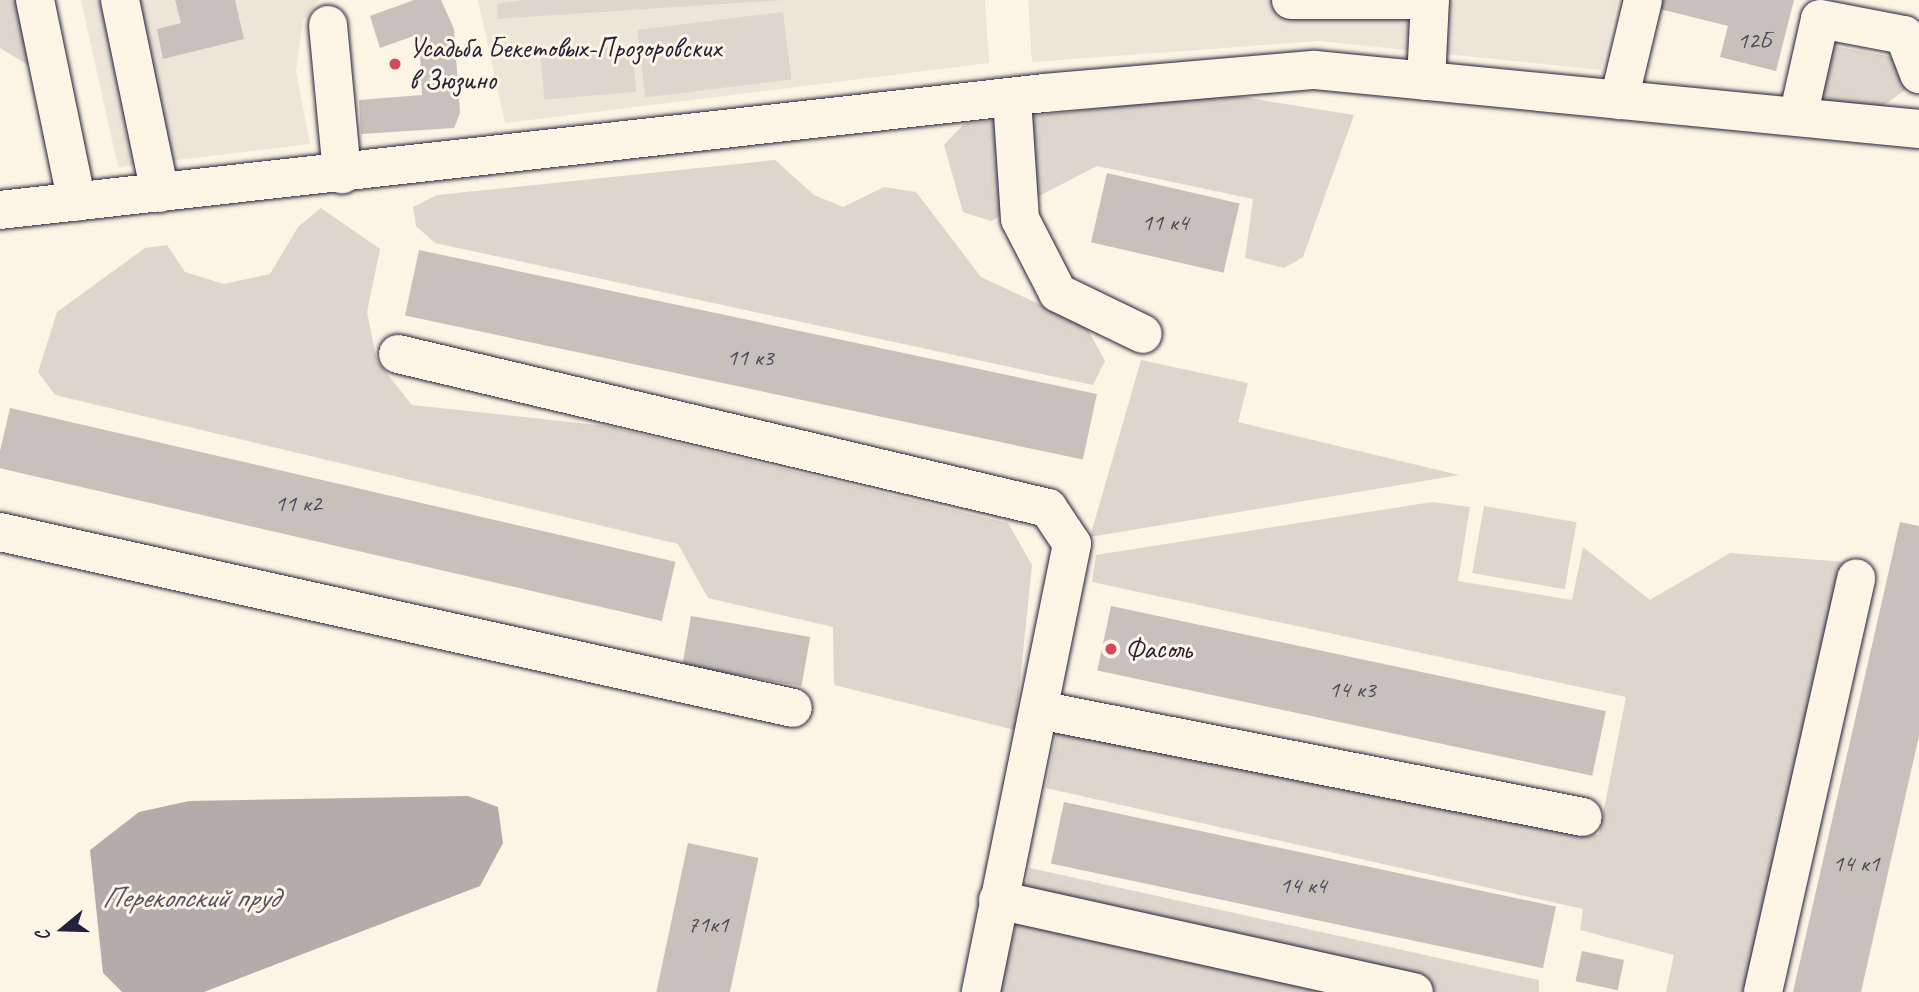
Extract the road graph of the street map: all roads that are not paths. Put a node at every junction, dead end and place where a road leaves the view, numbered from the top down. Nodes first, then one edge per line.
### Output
1 (35, 0) edge
2 (120, 0) edge
3 (1291, 0) edge
4 (1430, 0) edge
5 (1643, 0) edge
6 (328, 25) dead end
7 (1919, 74) edge
8 (1426, 81) junction
9 (1919, 84) edge
10 (1012, 99) junction
11 (1619, 100) junction
12 (1798, 117) junction
13 (1915, 128) edge
14 (342, 174) junction
15 (160, 193) junction
16 (77, 202) junction
17 (0, 210) edge
18 (1143, 334) dead end
19 (398, 354) dead end
20 (0, 532) edge
21 (1856, 578) dead end
22 (793, 708) dead end
23 (1039, 710) junction
24 (1583, 817) dead end
25 (998, 900) junction
26 (981, 992) edge
27 (1414, 992) edge
28 (1763, 992) edge

1 - 16 lane
2 - 15 lane
3 - 4 lane
4 - 8 lane
5 - 11 lane
6 - 14 lane
7 - 12 lane
8 - 10 lane
8 - 11 lane
9 - 13 lane
10 - 14 lane
10 - 18 lane
11 - 12 lane
12 - 13 lane
14 - 15 lane
15 - 16 lane
16 - 17 lane
19 - 23 lane
20 - 22 lane
21 - 28 lane
23 - 24 lane
23 - 25 lane
25 - 26 lane
25 - 27 lane

